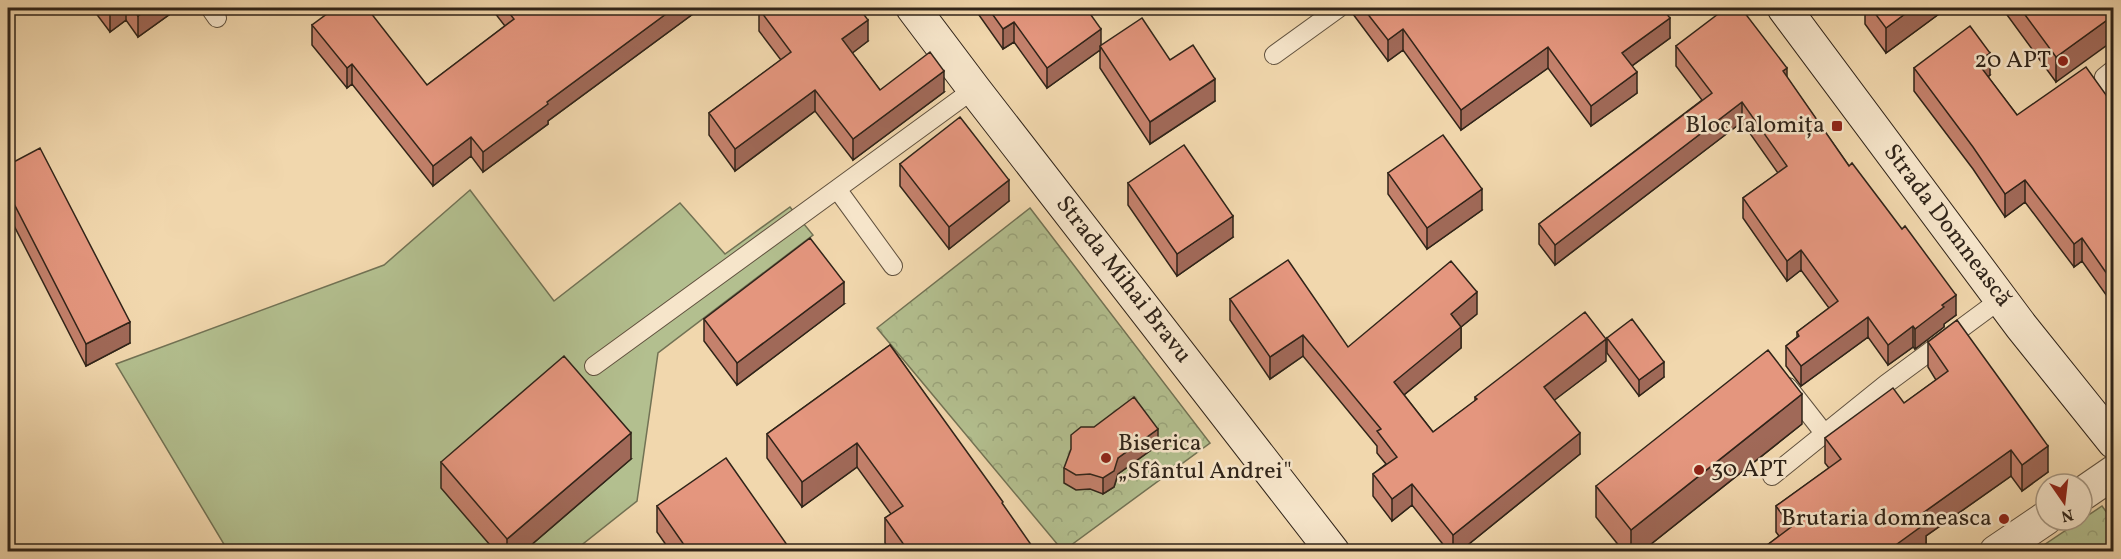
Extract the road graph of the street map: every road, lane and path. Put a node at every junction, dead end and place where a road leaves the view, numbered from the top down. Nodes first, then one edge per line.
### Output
1 (913, 8) edge
2 (1339, 8) edge
3 (1784, 8) edge
4 (1274, 55) dead end
5 (2114, 69) edge
6 (974, 89) junction
7 (2114, 97) edge
8 (837, 189) junction
9 (893, 266) dead end
10 (2001, 299) junction
11 (594, 366) dead end
12 (1774, 370) edge
13 (1824, 433) junction
14 (2114, 442) edge
15 (2114, 472) edge
16 (1772, 476) dead end
17 (2094, 486) edge
18 (2034, 526) edge
19 (1333, 552) edge
20 (1996, 552) edge

1 - 6 street, Strada Mihai Bravu
2 - 4 lane
3 - 10 street, Strada Domnească
5 - 7 lane
6 - 8 lane
6 - 19 street, Strada Mihai Bravu
8 - 9 lane
8 - 11 lane
10 - 13 lane
10 - 14 street, Strada Domnească
12 - 13 lane
13 - 16 lane
15 - 17 street
18 - 20 street

